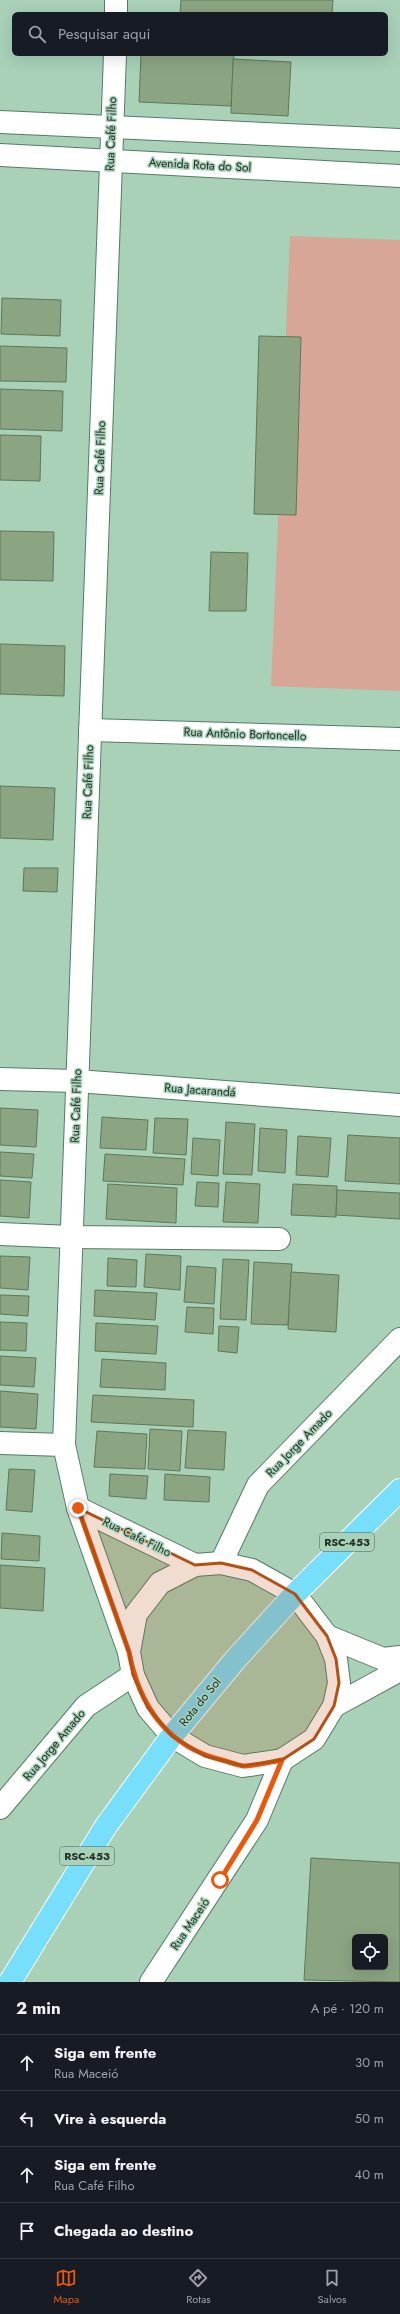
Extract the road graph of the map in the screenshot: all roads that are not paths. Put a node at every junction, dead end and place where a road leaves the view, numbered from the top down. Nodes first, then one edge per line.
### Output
1 (116, 0) edge
2 (116, 12) edge
3 (115, 56) edge
4 (0, 122) edge
5 (112, 128) junction
6 (400, 140) edge
7 (0, 155) edge
8 (110, 160) junction
9 (400, 176) edge
10 (90, 730) junction
11 (400, 739) edge
12 (0, 1079) edge
13 (77, 1081) junction
14 (400, 1104) edge
15 (0, 1234) edge
16 (72, 1237) junction
17 (279, 1239) dead end
18 (400, 1339) edge
19 (0, 1443) edge
20 (64, 1445) junction
21 (400, 1490) edge
22 (78, 1508) junction
23 (221, 1563) junction
24 (195, 1565) junction
25 (295, 1594) junction
26 (327, 1636) junction
27 (129, 1652) junction
28 (400, 1657) edge
29 (400, 1670) edge
30 (133, 1675) junction
31 (334, 1706) junction
32 (172, 1736) junction
33 (282, 1760) junction
34 (0, 1808) edge
35 (10, 1982) edge
36 (151, 1982) edge

1 - 2 street
3 - 5 street, Rua Café Filho
4 - 5 street
5 - 6 street
5 - 8 street, Rua Café Filho
7 - 8 street, Avenida Rota do Sol
8 - 9 street, Avenida Rota do Sol
8 - 10 street, Rua Café Filho
10 - 11 street, Rua Antônio Bortoncello
10 - 13 street, Rua Café Filho
12 - 13 street, Rua Jacarandá
13 - 14 street, Rua Jacarandá
13 - 16 street, Rua Café Filho
15 - 16 street
16 - 17 street
16 - 20 street, Rua Café Filho
18 - 23 street, Rua Jorge Amado
19 - 20 street
20 - 22 street, Rua Café Filho
21 - 25 highway, Rota do Sol / RSC-453
22 - 24 street, Rua Café Filho
22 - 27 street, Rua Café Filho
23 - 24 street
23 - 25 street
24 - 27 street
25 - 26 street
25 - 32 highway, Rota do Sol / RSC-453
26 - 28 street
26 - 31 street
27 - 30 street
29 - 31 street
30 - 32 street
30 - 34 street, Rua Jorge Amado
31 - 33 street
32 - 33 street
32 - 35 highway, Rota do Sol / RSC-453
33 - 36 street, Rua Maceió

